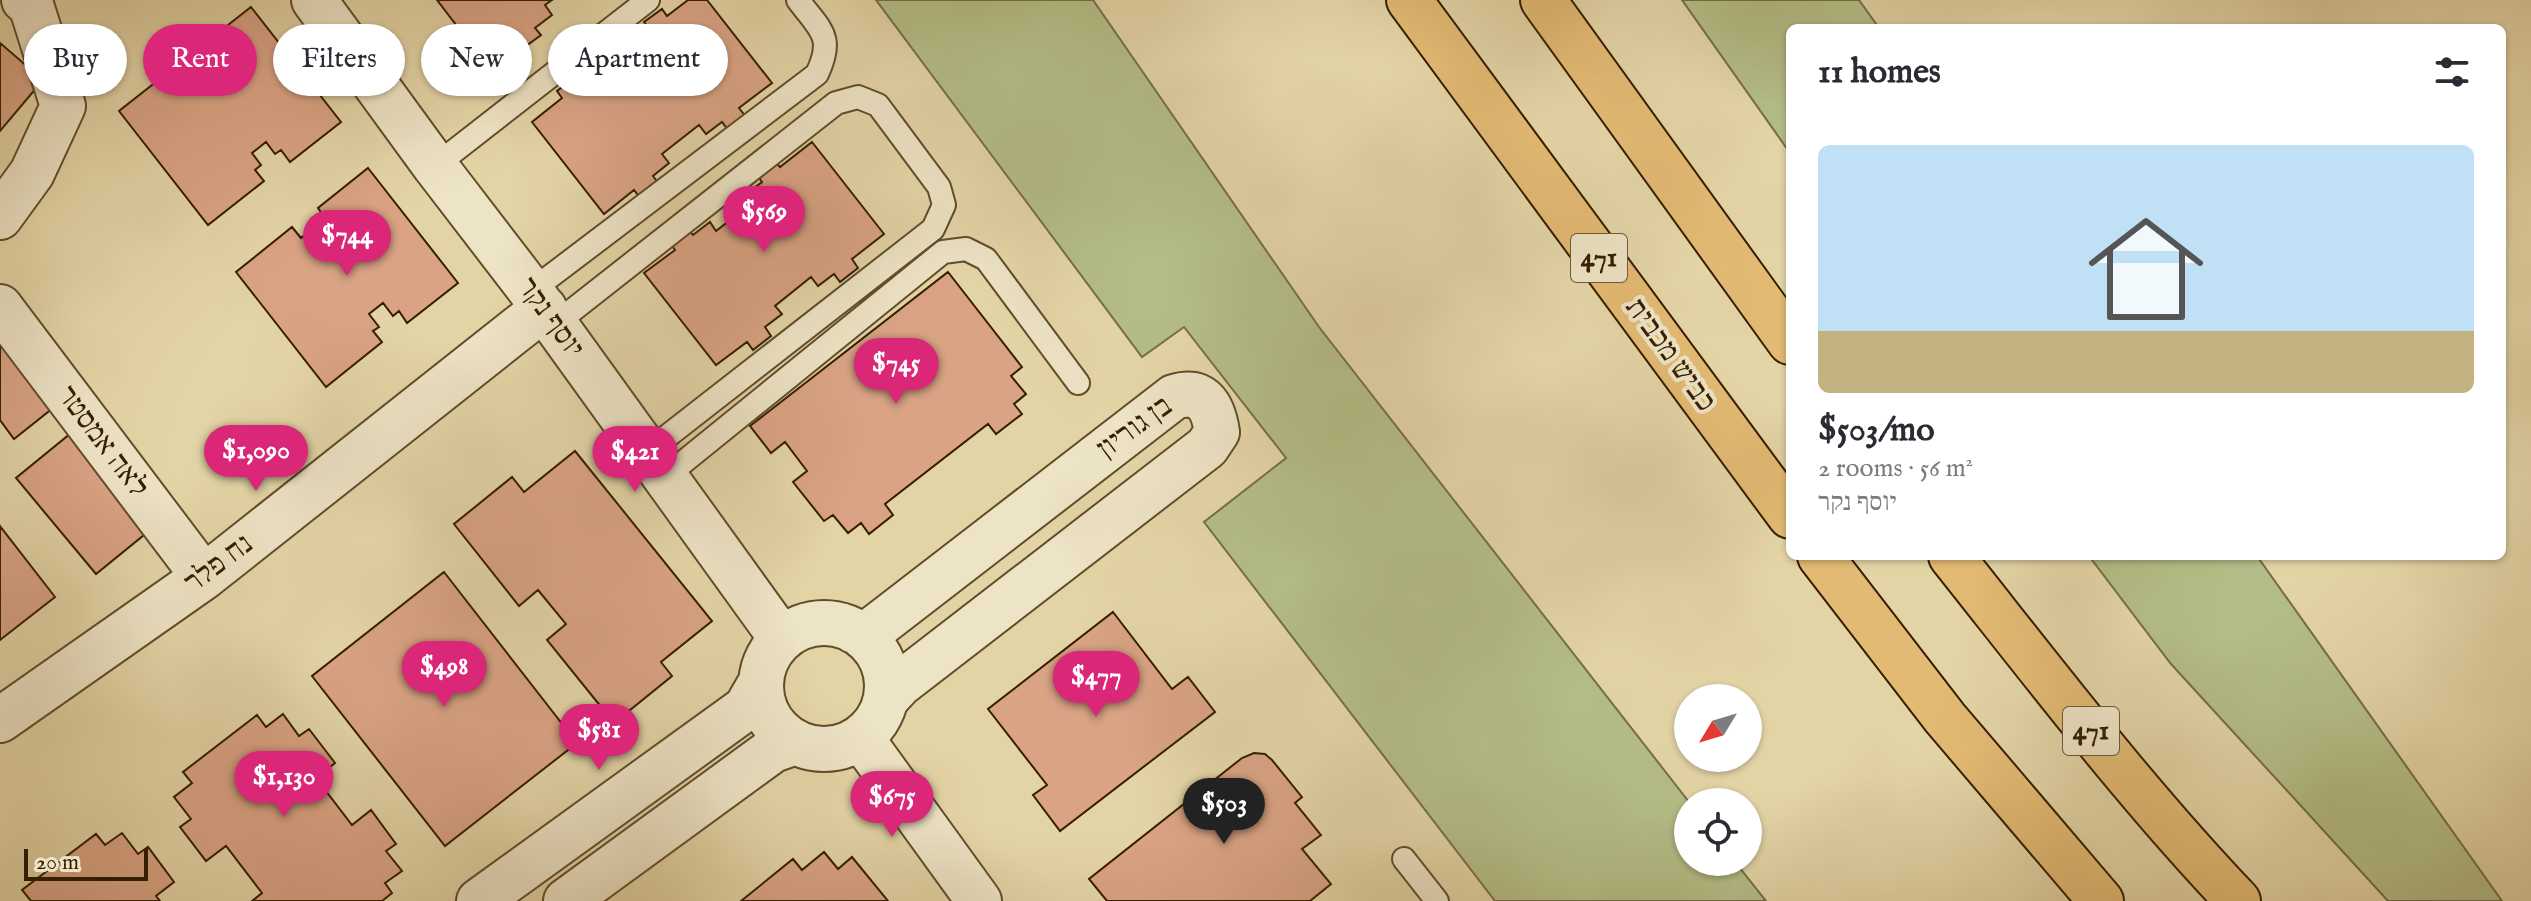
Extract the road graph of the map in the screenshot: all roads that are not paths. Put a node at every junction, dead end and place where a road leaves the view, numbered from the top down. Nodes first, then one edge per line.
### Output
1 (24, 0) edge
2 (314, 0) edge
3 (648, 0) edge
4 (798, 0) edge
5 (1409, 0) edge
6 (1543, 0) edge
7 (435, 166) junction
8 (0, 217) edge
9 (0, 307) edge
10 (543, 308) junction
11 (1786, 336) edge
12 (1078, 383) dead end
13 (656, 464) junction
14 (1786, 511) edge
15 (1823, 560) edge
16 (1954, 560) edge
17 (204, 577) junction
18 (854, 631) junction
19 (782, 639) junction
20 (761, 682) junction
21 (887, 698) junction
22 (0, 720) edge
23 (861, 738) junction
24 (796, 742) junction
25 (1404, 859) dead end
26 (479, 901) edge
27 (566, 901) edge
28 (979, 901) edge
29 (1437, 901) edge
30 (2101, 901) edge
31 (2238, 901) edge

1 - 8 street
2 - 7 street, יוסף נקר
3 - 7 lane
4 - 10 lane
5 - 14 highway, כביש מכבית / 471
6 - 11 highway
7 - 10 street, יוסף נקר
9 - 17 street, לאה אמסטר
10 - 13 street, יוסף נקר
10 - 13 lane
10 - 17 street, נח פלר
12 - 13 lane
13 - 19 street, יוסף נקר
15 - 30 highway
16 - 31 highway, 471
17 - 22 street, נח פלר
18 - 19 street
18 - 21 street
18 - 21 street, בן גוריון
19 - 20 street
20 - 24 street
20 - 26 street
21 - 23 street
23 - 24 street
23 - 28 street
24 - 27 street
25 - 29 lane

